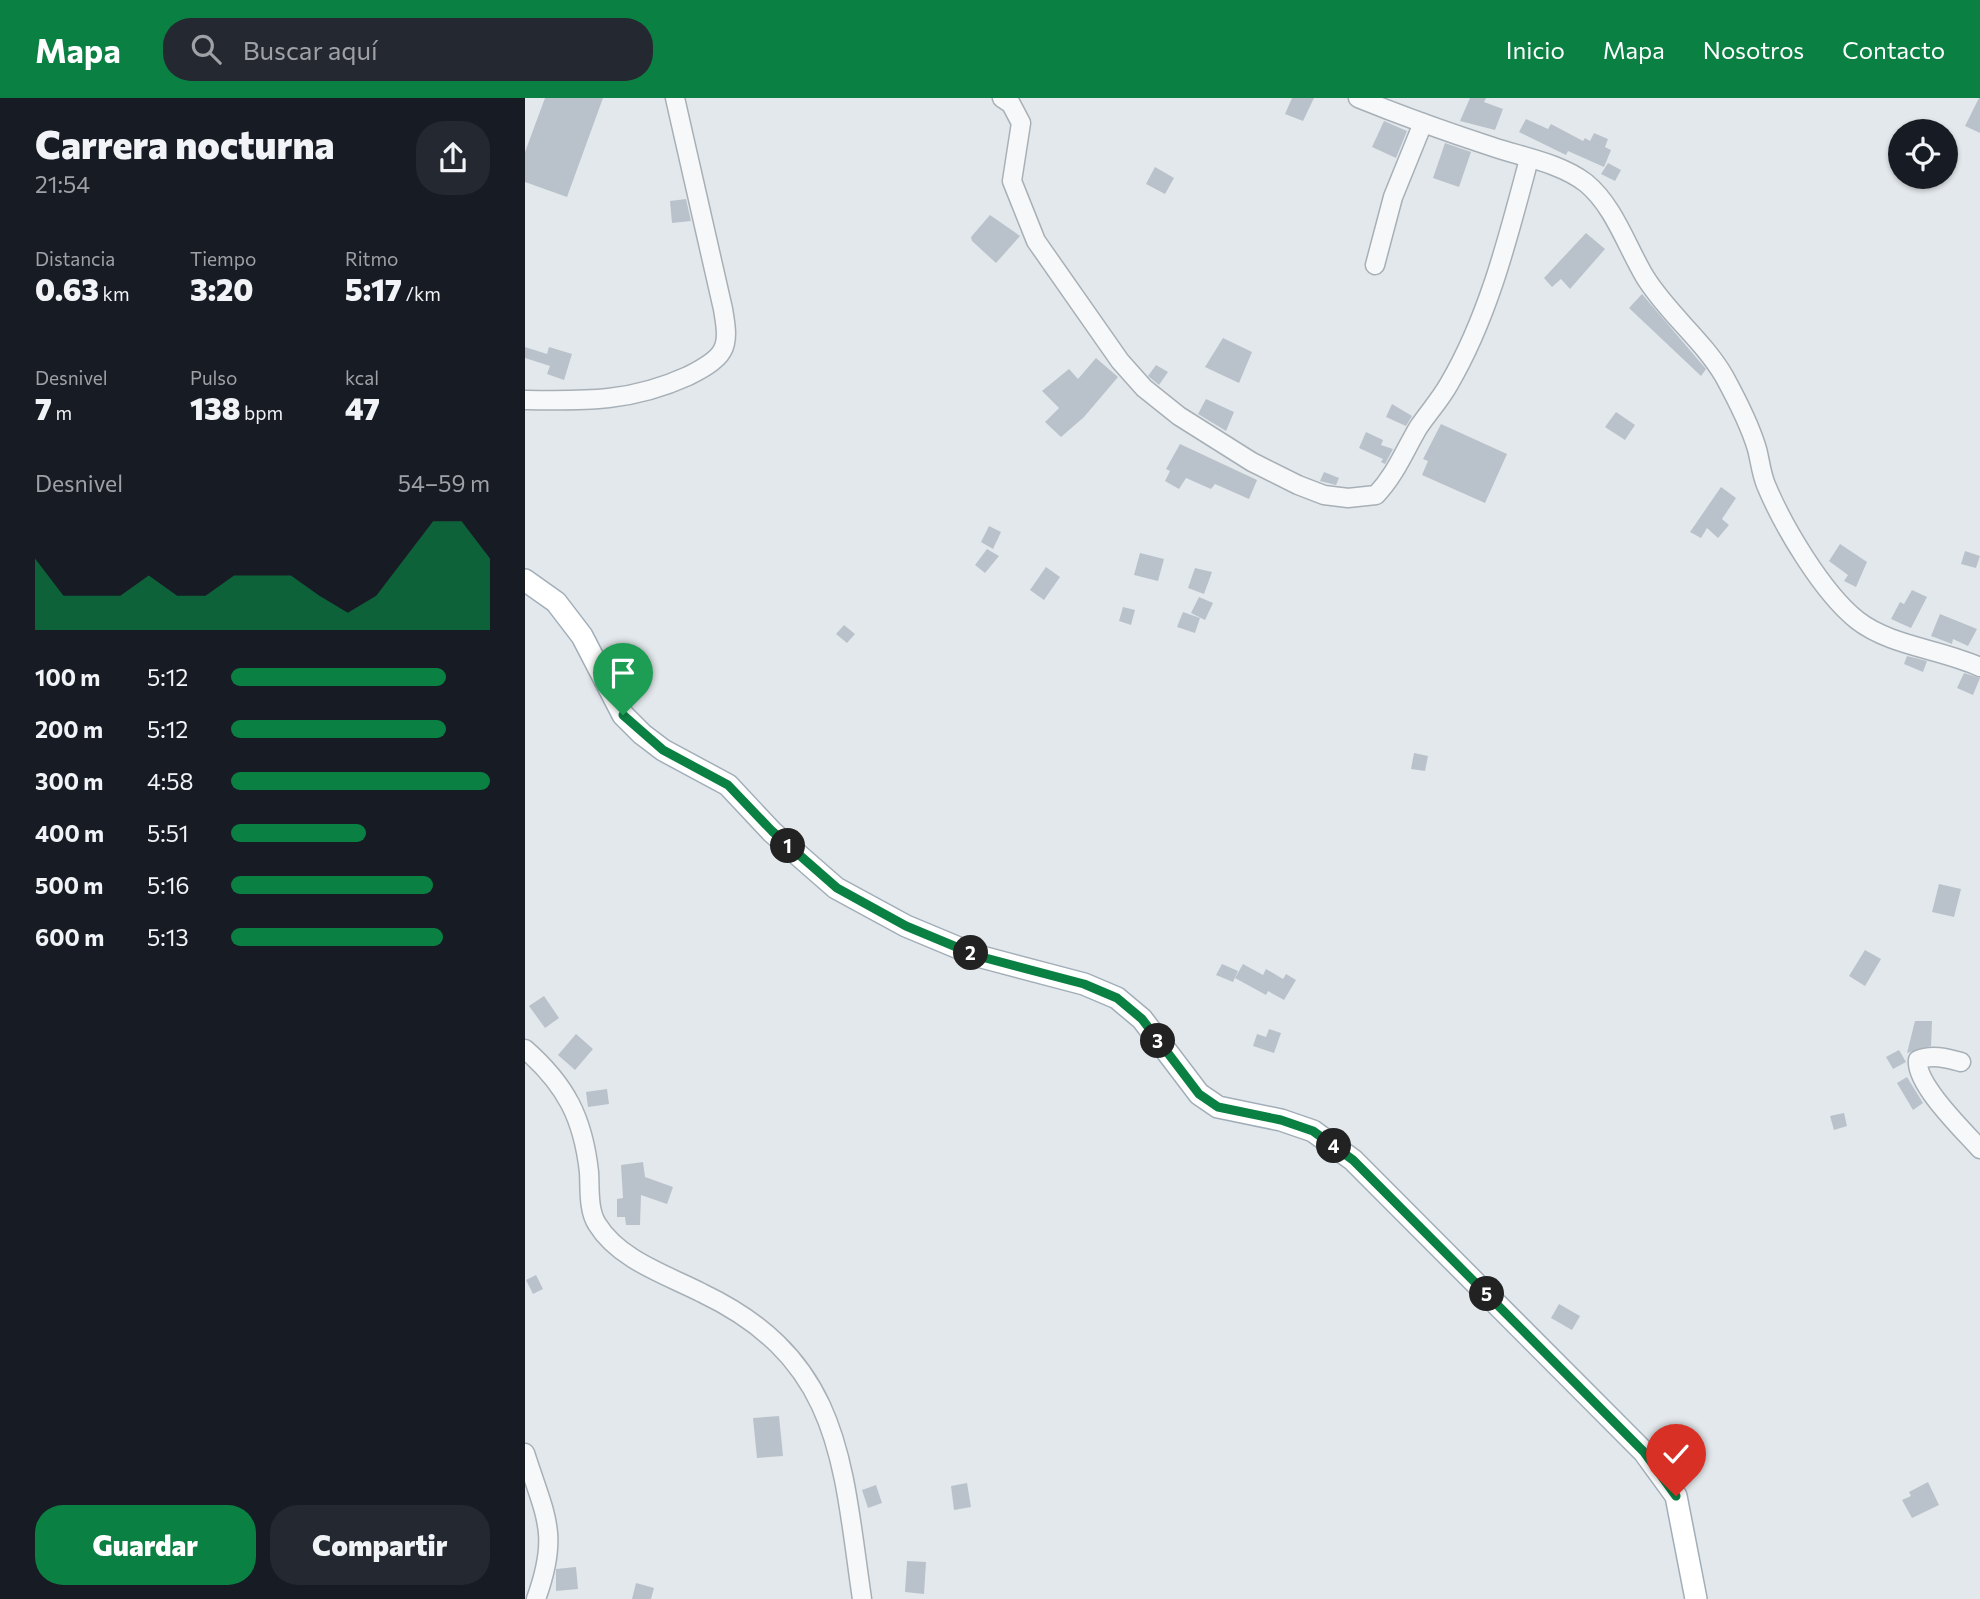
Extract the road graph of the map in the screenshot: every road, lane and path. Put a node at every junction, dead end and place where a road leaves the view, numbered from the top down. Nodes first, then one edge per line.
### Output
1 (675, 98) edge
2 (1002, 98) edge
3 (1358, 98) edge
4 (1423, 123) junction
5 (1529, 159) junction
6 (1375, 265) dead end
7 (525, 400) edge
8 (525, 580) edge
9 (1980, 667) edge
10 (525, 1049) edge
11 (1961, 1062) dead end
12 (1980, 1149) edge
13 (525, 1453) edge
14 (536, 1599) edge
15 (862, 1599) edge
16 (1696, 1599) edge

1 - 7 street
2 - 5 street
3 - 4 street
4 - 5 street
4 - 6 street
5 - 9 street
8 - 16 main road
10 - 15 street
11 - 12 street
13 - 14 street

